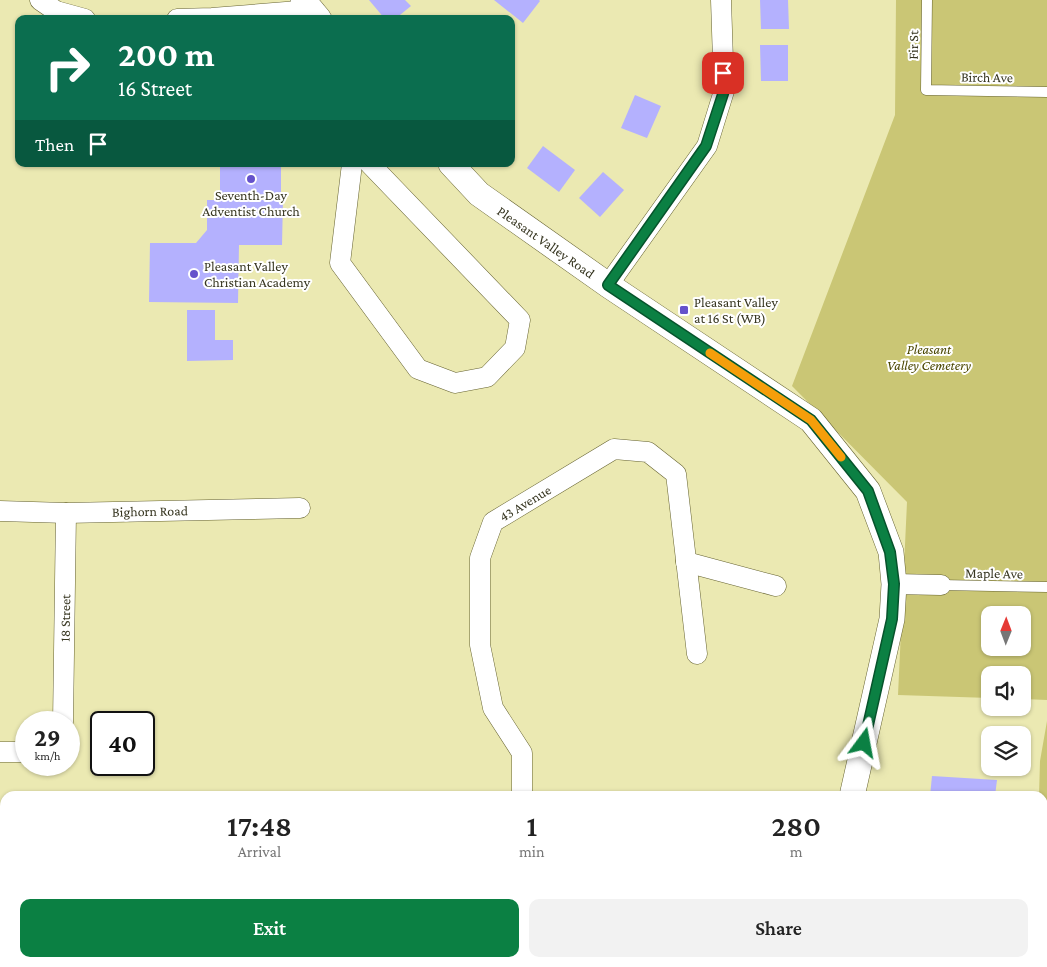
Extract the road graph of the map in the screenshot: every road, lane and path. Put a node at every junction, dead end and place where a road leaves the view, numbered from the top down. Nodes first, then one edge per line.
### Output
1 (40, 0) edge
2 (721, 0) edge
3 (927, 0) edge
4 (311, 10) edge
5 (71, 15) edge
6 (249, 15) edge
7 (926, 90) joint
8 (1047, 92) edge
9 (352, 167) edge
10 (373, 167) edge
11 (454, 167) edge
12 (608, 285) junction
13 (300, 508) dead end
14 (0, 511) edge
15 (66, 513) junction
16 (686, 562) junction
17 (894, 584) junction
18 (776, 586) dead end
19 (941, 586) joint
20 (1047, 588) edge
21 (697, 654) dead end
22 (63, 711) edge
23 (0, 752) edge
24 (15, 752) edge
25 (522, 791) edge
26 (853, 791) edge

1 - 5 street
2 - 12 street
3 - 7 lane, Fir St
4 - 6 street
7 - 8 lane, Birch Ave
9 - 10 street
11 - 12 street, Pleasant Valley Road
12 - 17 street, Pleasant Valley Road
13 - 15 street, Bighorn Road
14 - 15 street, Bighorn Road
15 - 22 street, 18 Street
16 - 18 street
16 - 21 street, 43 Avenue
16 - 25 street, 43 Avenue
17 - 19 street
17 - 26 street, Pleasant Valley Road
19 - 20 lane, Maple Ave
23 - 24 street

